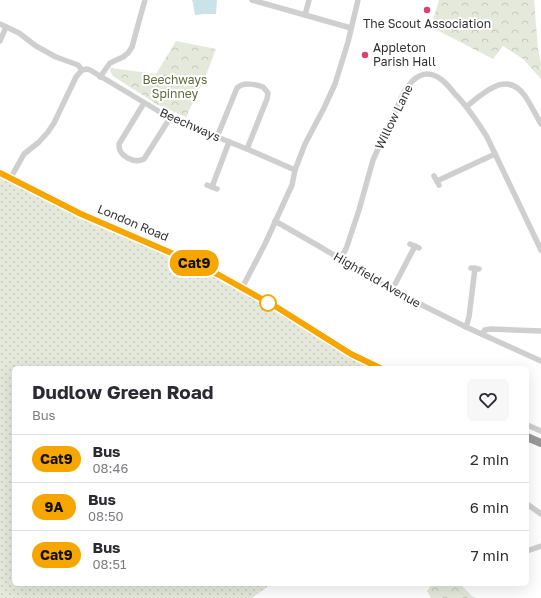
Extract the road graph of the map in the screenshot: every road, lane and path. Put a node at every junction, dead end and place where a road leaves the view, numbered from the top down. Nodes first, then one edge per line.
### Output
1 (145, 0) edge
2 (252, 0) edge
3 (309, 0) edge
4 (358, 0) edge
5 (305, 16) junction
6 (0, 24) edge
7 (6, 27) junction
8 (351, 28) junction
9 (0, 41) edge
10 (82, 70) junction
11 (100, 77) junction
12 (144, 103) junction
13 (467, 106) junction
14 (170, 118) junction
15 (541, 124) edge
16 (217, 137) junction
17 (229, 142) junction
18 (247, 149) junction
19 (495, 154) junction
20 (295, 170) junction
21 (0, 174) edge
22 (10, 178) junction
23 (437, 181) dead end
24 (212, 187) dead end
25 (276, 221) junction
26 (415, 246) dead end
27 (541, 250) edge
28 (340, 259) junction
29 (475, 268) dead end
30 (242, 288) junction
31 (392, 290) junction
32 (466, 327) junction
33 (541, 331) edge
34 (482, 334) junction
35 (541, 361) edge
36 (376, 366) edge
37 (529, 426) edge
38 (541, 431) edge
39 (529, 438) edge
40 (541, 443) edge
41 (529, 505) edge
42 (541, 514) edge
43 (541, 546) edge
44 (529, 550) edge

1 - 11 street
2 - 5 street
3 - 5 street
4 - 8 street
5 - 8 street
6 - 7 street, Beechways
7 - 9 street
7 - 10 street, Beechways
8 - 20 street
10 - 11 street, Beechways
10 - 22 street
11 - 12 street, Beechways
12 - 14 street, Beechways
12 - 14 street
13 - 15 street
13 - 19 street, Willow Lane
13 - 28 street, Willow Lane
14 - 16 street, Beechways
16 - 17 street, Beechways
16 - 18 street
17 - 18 street, Beechways
17 - 24 street
18 - 20 street, Beechways
19 - 23 street
19 - 27 street, Willow Lane
20 - 25 street
21 - 22 highway, London Road
22 - 30 highway, London Road
25 - 28 street, Highfield Avenue
25 - 30 street
26 - 31 street
28 - 31 street, Highfield Avenue
29 - 32 street
30 - 36 highway, London Road
31 - 32 street, Highfield Avenue
32 - 34 street, Highfield Avenue
33 - 34 street
34 - 35 street, Highfield Avenue
37 - 38 street
39 - 40 highway
41 - 42 street
43 - 44 street

